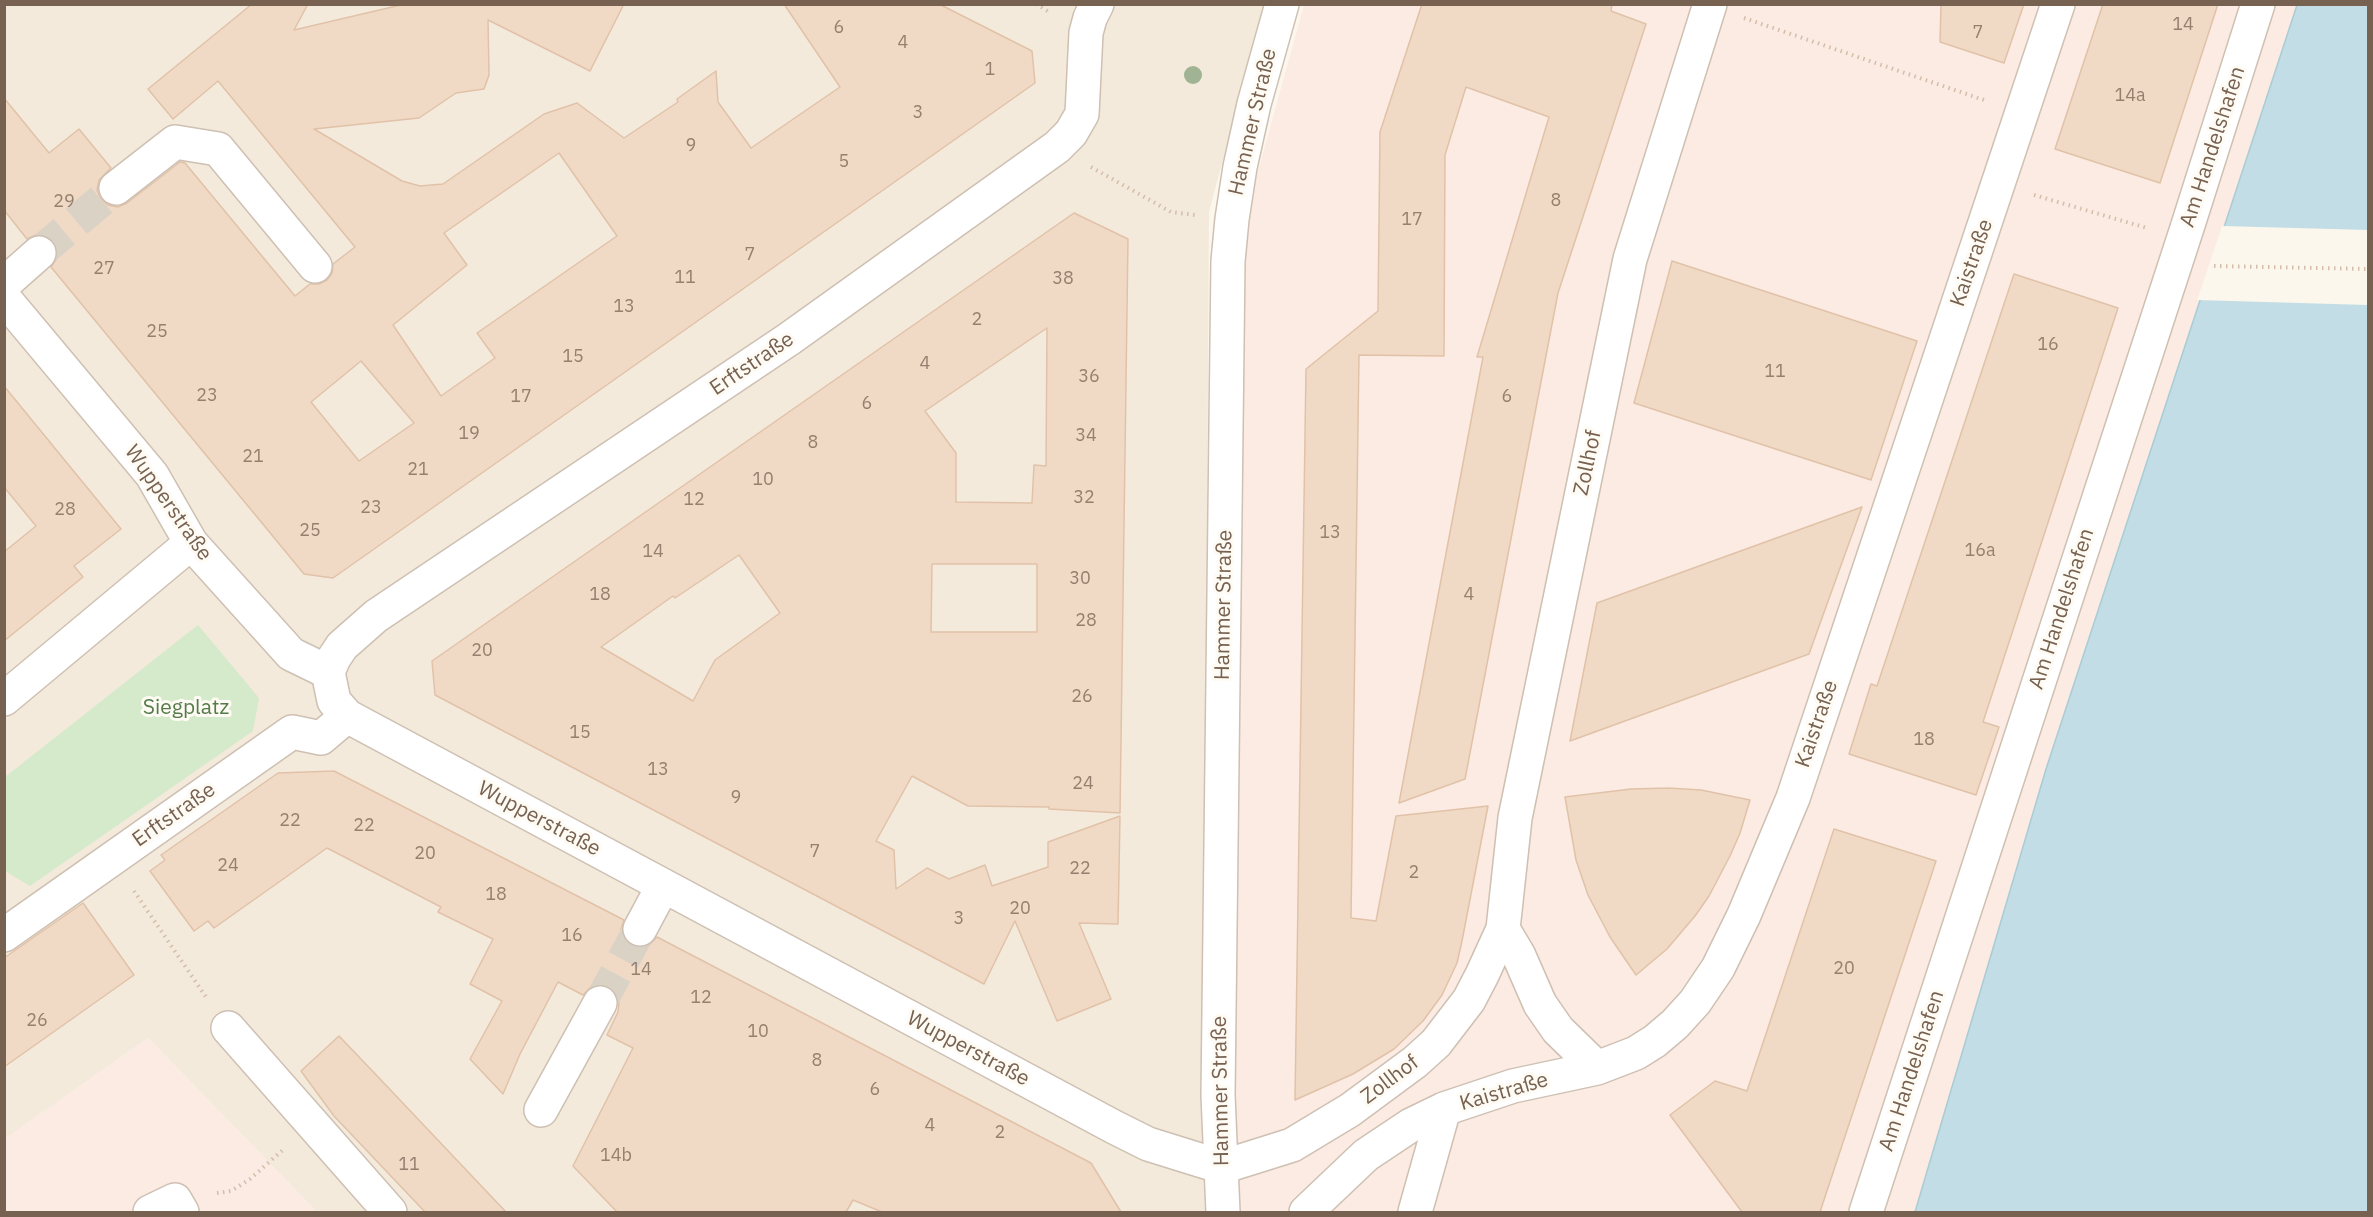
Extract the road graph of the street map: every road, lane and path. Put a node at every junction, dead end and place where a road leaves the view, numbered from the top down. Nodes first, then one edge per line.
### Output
1 (1097, 4) edge
2 (1282, 4) edge
3 (2058, 4) edge
4 (2258, 4) edge
5 (1709, 6) edge
6 (2022, 113) junction
7 (1057, 147) junction
8 (1999, 184) junction
9 (116, 188) tunnel mouth
10 (1232, 219) junction
11 (2179, 252) junction
12 (39, 253) tunnel mouth
13 (315, 266) dead end
14 (2368, 269) edge
15 (4, 284) edge
16 (4, 298) edge
17 (191, 543) junction
18 (328, 672) junction
19 (4, 699) edge
20 (347, 716) junction
21 (112, 858) junction
22 (663, 886) junction
23 (640, 928) tunnel mouth
24 (1503, 929) junction
25 (4, 935) edge
26 (600, 1003) tunnel mouth
27 (228, 1028) joint
28 (1597, 1068) junction
29 (1444, 1109) junction
30 (541, 1110) dead end
31 (312, 1125) junction
32 (1222, 1167) junction
33 (231, 1191) dead end
34 (150, 1212) edge
35 (182, 1212) edge
36 (390, 1212) edge
37 (1223, 1212) edge
38 (1306, 1212) edge
39 (1415, 1212) edge
40 (1866, 1212) edge

1 - 7 street, Erftstraße
2 - 10 street, Hammer Straße
3 - 6 street, Kaistraße
4 - 11 street, Am Handelshafen
5 - 6 path
5 - 24 street, Zollhof
6 - 8 street, Kaistraße
7 - 10 path
7 - 18 street, Erftstraße
8 - 11 path
8 - 28 street, Kaistraße
9 - 13 street
10 - 32 street, Hammer Straße
11 - 14 path
11 - 40 street, Am Handelshafen
12 - 15 street
16 - 17 street, Wupperstraße
17 - 18 street, Wupperstraße
17 - 19 street
18 - 20 street
20 - 21 street, Erftstraße
20 - 22 street, Wupperstraße
21 - 25 street, Erftstraße
21 - 27 path
22 - 23 street
22 - 32 street, Wupperstraße
24 - 28 street
24 - 32 street, Zollhof
26 - 30 street
27 - 31 street
28 - 29 street, Kaistraße
29 - 38 street, Kaistraße
29 - 39 street
31 - 33 path
31 - 36 street
32 - 37 street, Hammer Straße
34 - 35 street

